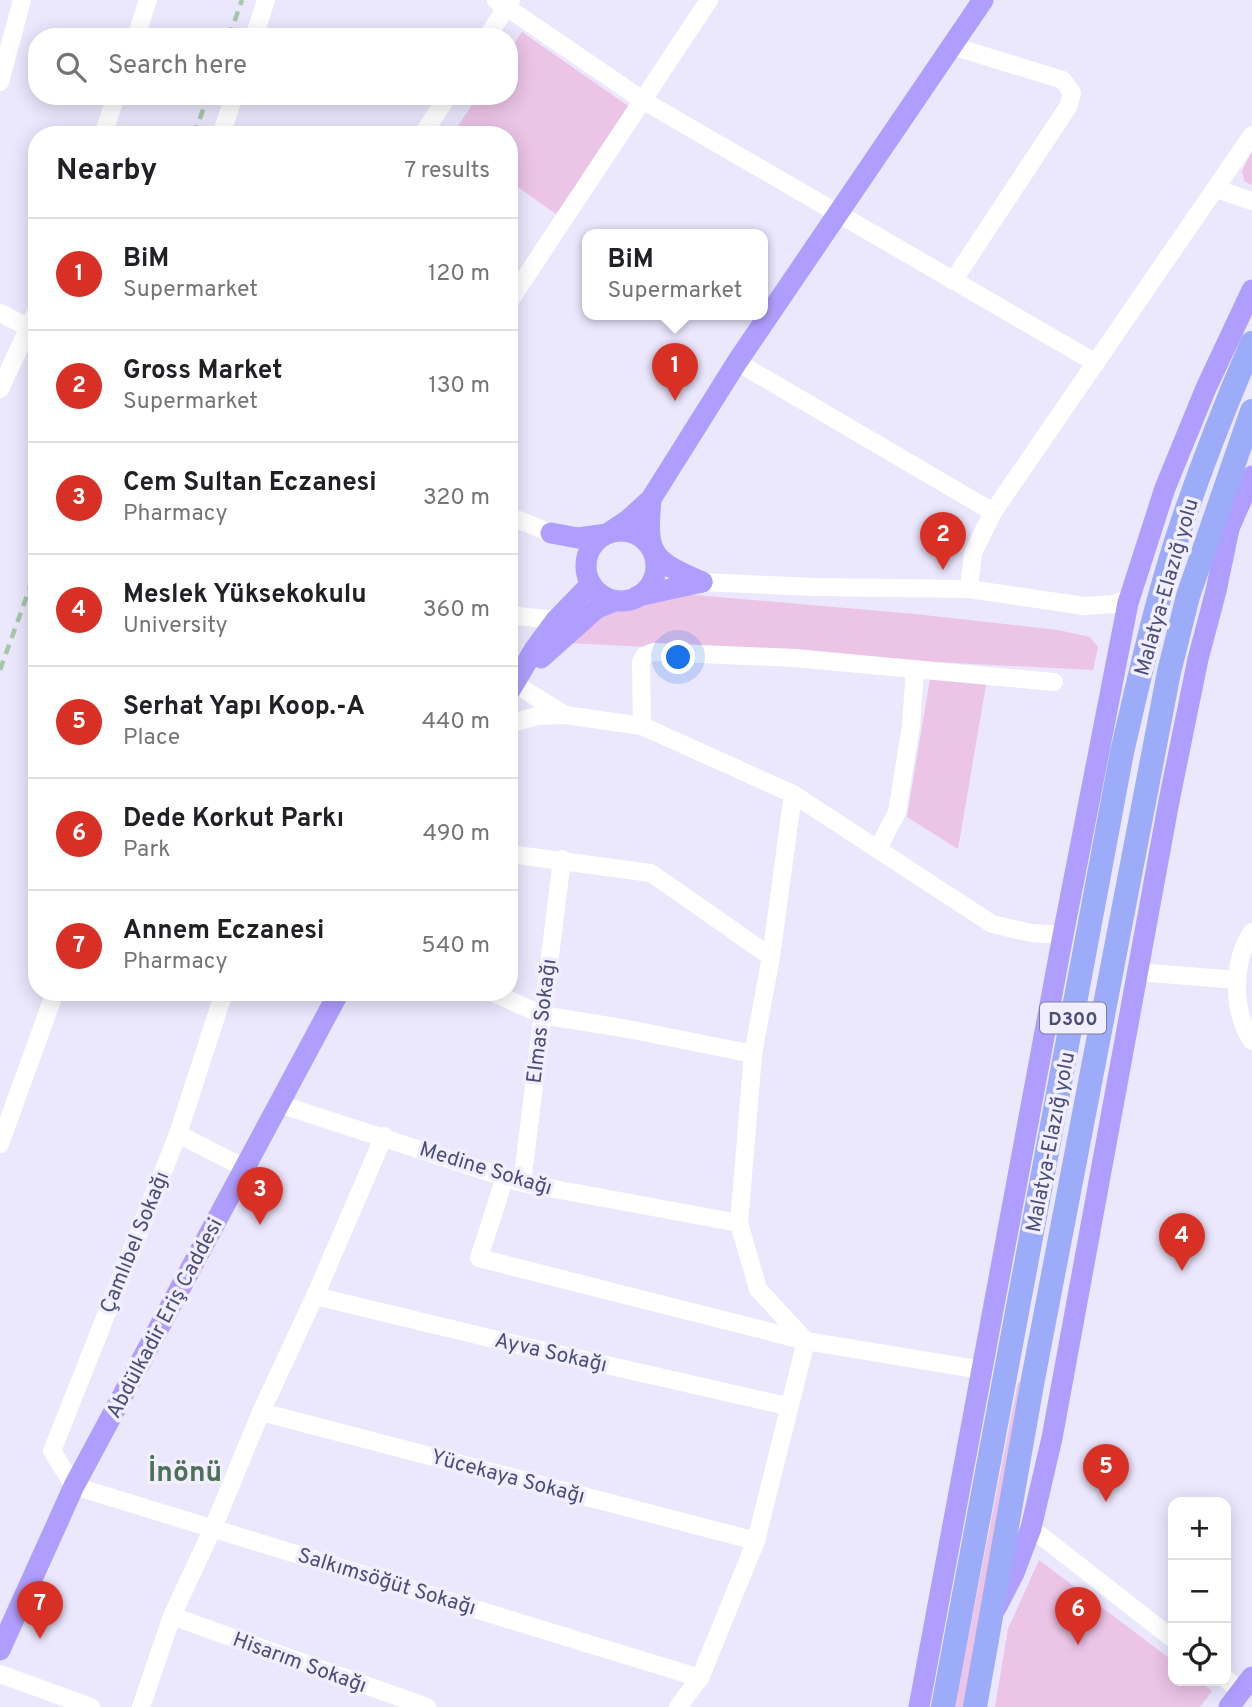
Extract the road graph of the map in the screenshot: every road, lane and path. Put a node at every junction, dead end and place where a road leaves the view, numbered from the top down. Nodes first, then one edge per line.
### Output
1 (22, 0) edge
2 (148, 0) edge
3 (266, 0) edge
4 (709, 0) edge
5 (983, 0) edge
6 (505, 2) edge
7 (139, 28) edge
8 (257, 28) edge
9 (492, 28) edge
10 (952, 46) junction
11 (1, 72) edge
12 (644, 100) junction
13 (113, 105) edge
14 (231, 105) edge
15 (441, 105) edge
16 (106, 126) edge
17 (224, 126) edge
18 (428, 126) edge
19 (1252, 135) edge
20 (1216, 189) junction
21 (1252, 201) edge
22 (838, 215) junction
23 (953, 281) junction
24 (518, 289) edge
25 (1252, 290) edge
26 (0, 313) edge
27 (768, 317) edge
28 (766, 320) edge
29 (28, 327) edge
30 (28, 332) edge
31 (1252, 343) edge
32 (737, 362) junction
33 (1096, 363) junction
34 (0, 389) edge
35 (1252, 411) edge
36 (1252, 476) edge
37 (651, 499) junction
38 (993, 512) junction
39 (518, 520) edge
40 (1230, 524) junction
41 (551, 533) junction
42 (607, 534) junction
43 (655, 555) junction
44 (589, 578) junction
45 (702, 582) junction
46 (969, 589) junction
47 (638, 596) junction
48 (1129, 597) junction
49 (615, 601) junction
50 (518, 616) edge
51 (556, 620) junction
52 (915, 669) junction
53 (1169, 671) junction
54 (518, 678) edge
55 (518, 682) edge
56 (1054, 682) dead end
57 (518, 691) edge
58 (565, 715) junction
59 (518, 721) edge
60 (642, 726) junction
61 (793, 794) junction
62 (878, 849) junction
63 (518, 855) edge
64 (562, 859) junction
65 (1252, 932) edge
66 (1063, 935) junction
67 (771, 957) junction
68 (1138, 972) junction
69 (1237, 980) junction
70 (52, 1001) edge
71 (221, 1001) edge
72 (334, 1001) edge
73 (512, 1001) edge
74 (542, 1015) junction
75 (1252, 1041) edge
76 (753, 1054) junction
77 (279, 1104) junction
78 (178, 1134) junction
79 (384, 1136) junction
80 (0, 1144) edge
81 (245, 1168) junction
82 (505, 1177) junction
83 (522, 1183) junction
84 (738, 1223) junction
85 (316, 1296) junction
86 (806, 1340) junction
87 (982, 1370) junction
88 (788, 1406) junction
89 (261, 1412) junction
90 (74, 1486) junction
91 (213, 1528) junction
92 (1031, 1528) junction
93 (755, 1541) junction
94 (172, 1616) junction
95 (991, 1618) junction
96 (1168, 1635) edge
97 (0, 1650) edge
98 (0, 1674) edge
99 (700, 1678) junction
100 (91, 1707) edge
101 (141, 1707) edge
102 (427, 1707) edge
103 (678, 1707) edge
104 (919, 1707) edge
105 (943, 1707) edge
106 (975, 1707) edge

1 - 11 street
2 - 7 street
3 - 8 street
4 - 12 street
5 - 10 main road
6 - 9 street
6 - 12 street
10 - 22 main road
10 - 23 street
12 - 22 street
12 - 24 street
13 - 16 street
14 - 17 street
15 - 18 street
19 - 20 street
20 - 21 street
20 - 33 street
22 - 23 street
22 - 27 main road
23 - 33 street
25 - 48 main road
26 - 29 street
28 - 32 main road
30 - 34 street
31 - 105 highway, Malatya-Elazığ yolu / D300
32 - 37 main road
32 - 38 street
33 - 38 street
35 - 53 highway, Malatya-Elazığ yolu / D300
36 - 40 main road
37 - 42 main road
37 - 43 main road
38 - 46 street
39 - 41 street
40 - 53 main road
40 - 68 main road
41 - 42 main road
41 - 44 main road
42 - 43 main road
42 - 44 main road
43 - 45 main road
43 - 47 main road
44 - 49 main road
44 - 51 main road
45 - 46 street
45 - 47 main road
46 - 48 street
47 - 49 main road
48 - 66 main road
49 - 55 main road
50 - 51 street
51 - 54 main road
52 - 56 street
52 - 60 street
52 - 62 street
53 - 95 highway, Malatya-Elazığ yolu / D300
57 - 58 street
58 - 59 street
58 - 60 street
60 - 61 street
61 - 62 street
61 - 67 street
62 - 66 street
63 - 64 street
64 - 67 street
64 - 74 street, Elmas Sokağı
65 - 69 street
66 - 87 main road
67 - 76 street
68 - 69 street
68 - 92 main road
69 - 75 street
70 - 80 street
71 - 78 street, Çamlıbel Sokağı
72 - 77 main road, Abdülkadir Eriş Caddesi
73 - 74 street
74 - 76 street
74 - 83 street, Elmas Sokağı
76 - 84 street
77 - 79 street, Medine Sokağı
77 - 81 main road, Abdülkadir Eriş Caddesi
78 - 81 street
78 - 90 street, Çamlıbel Sokağı
79 - 82 street, Medine Sokağı
79 - 85 street
81 - 90 main road, Abdülkadir Eriş Caddesi
82 - 83 street, Medine Sokağı
82 - 86 street
83 - 84 street, Medine Sokağı
84 - 86 street
85 - 88 street, Ayva Sokağı
85 - 89 street
86 - 87 street
86 - 88 street
87 - 104 main road
88 - 93 street
89 - 91 street
89 - 93 street, Yücekaya Sokağı
90 - 91 street, Salkımsöğüt Sokağı
90 - 97 main road, Abdülkadir Eriş Caddesi
91 - 94 street
91 - 99 street, Salkımsöğüt Sokağı
92 - 95 main road
92 - 96 street
93 - 99 street
94 - 101 street
94 - 102 street, Hisarım Sokağı
95 - 106 highway, Malatya-Elazığ yolu / D300
98 - 100 street
99 - 103 street

